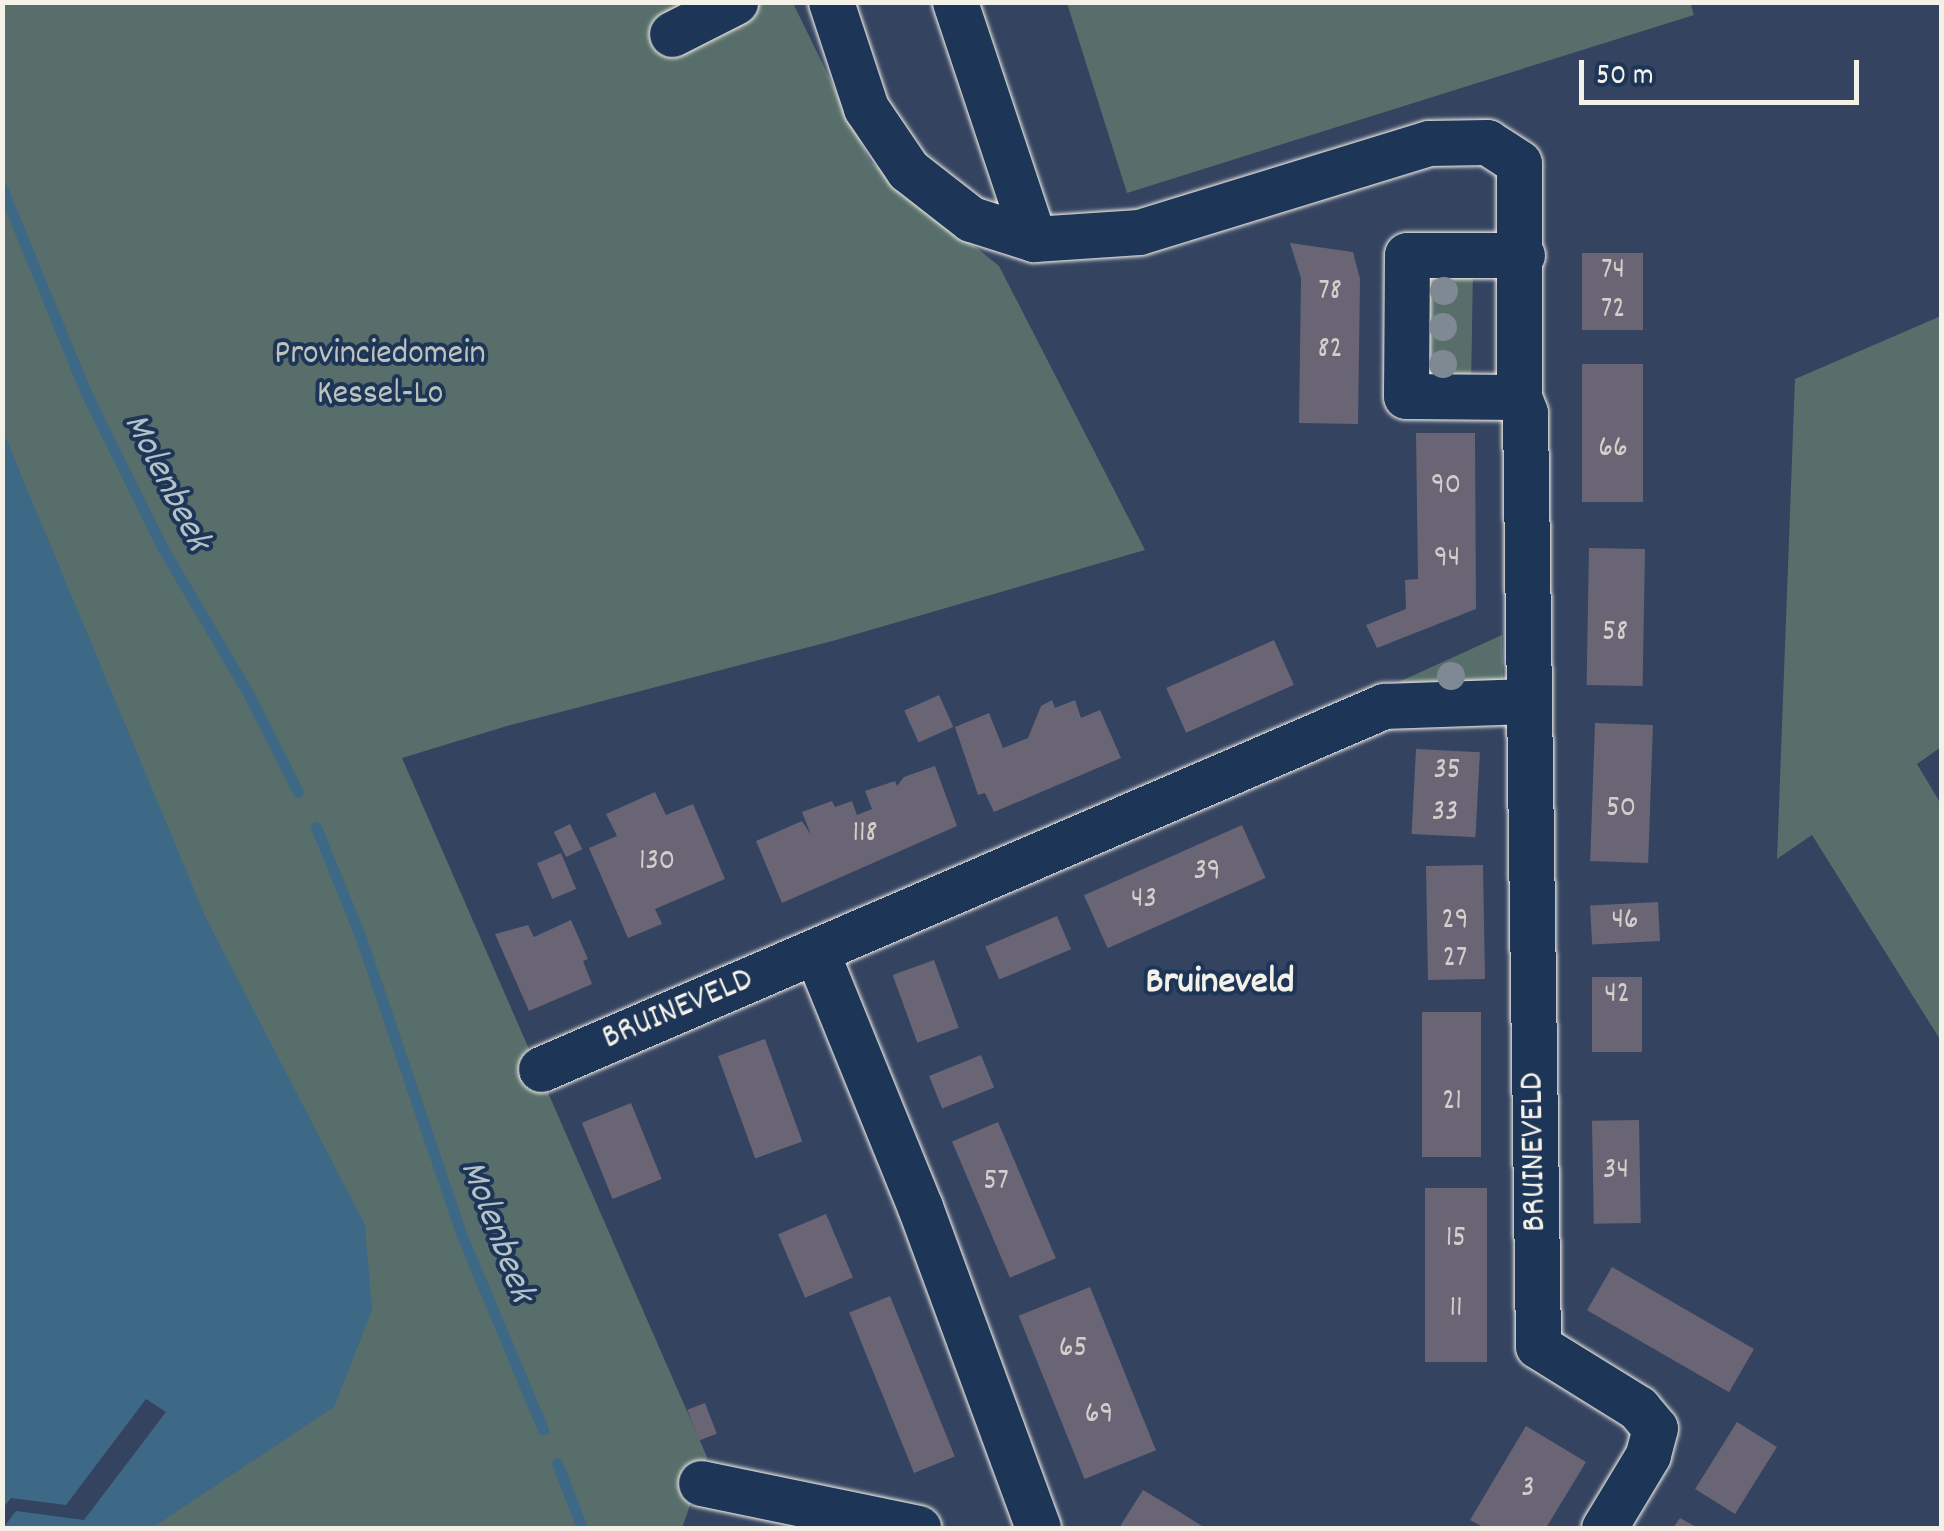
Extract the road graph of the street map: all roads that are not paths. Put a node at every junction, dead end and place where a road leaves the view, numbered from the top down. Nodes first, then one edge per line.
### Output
1 (735, 2) edge
2 (831, 2) edge
3 (955, 2) edge
4 (672, 34) dead end
5 (1522, 237) junction
6 (1034, 238) junction
7 (1519, 397) junction
8 (1528, 701) junction
9 (816, 952) junction
10 (542, 1069) dead end
11 (701, 1482) dead end
12 (918, 1528) edge
13 (1038, 1528) edge
14 (1604, 1528) edge

1 - 4 street
2 - 6 street
3 - 6 street
5 - 6 street, BRUINEVELD
5 - 7 street, BRUINEVELD
5 - 7 street
7 - 8 street, BRUINEVELD
8 - 9 street, BRUINEVELD
8 - 14 street, BRUINEVELD
9 - 10 street, BRUINEVELD
9 - 13 street
11 - 12 street

